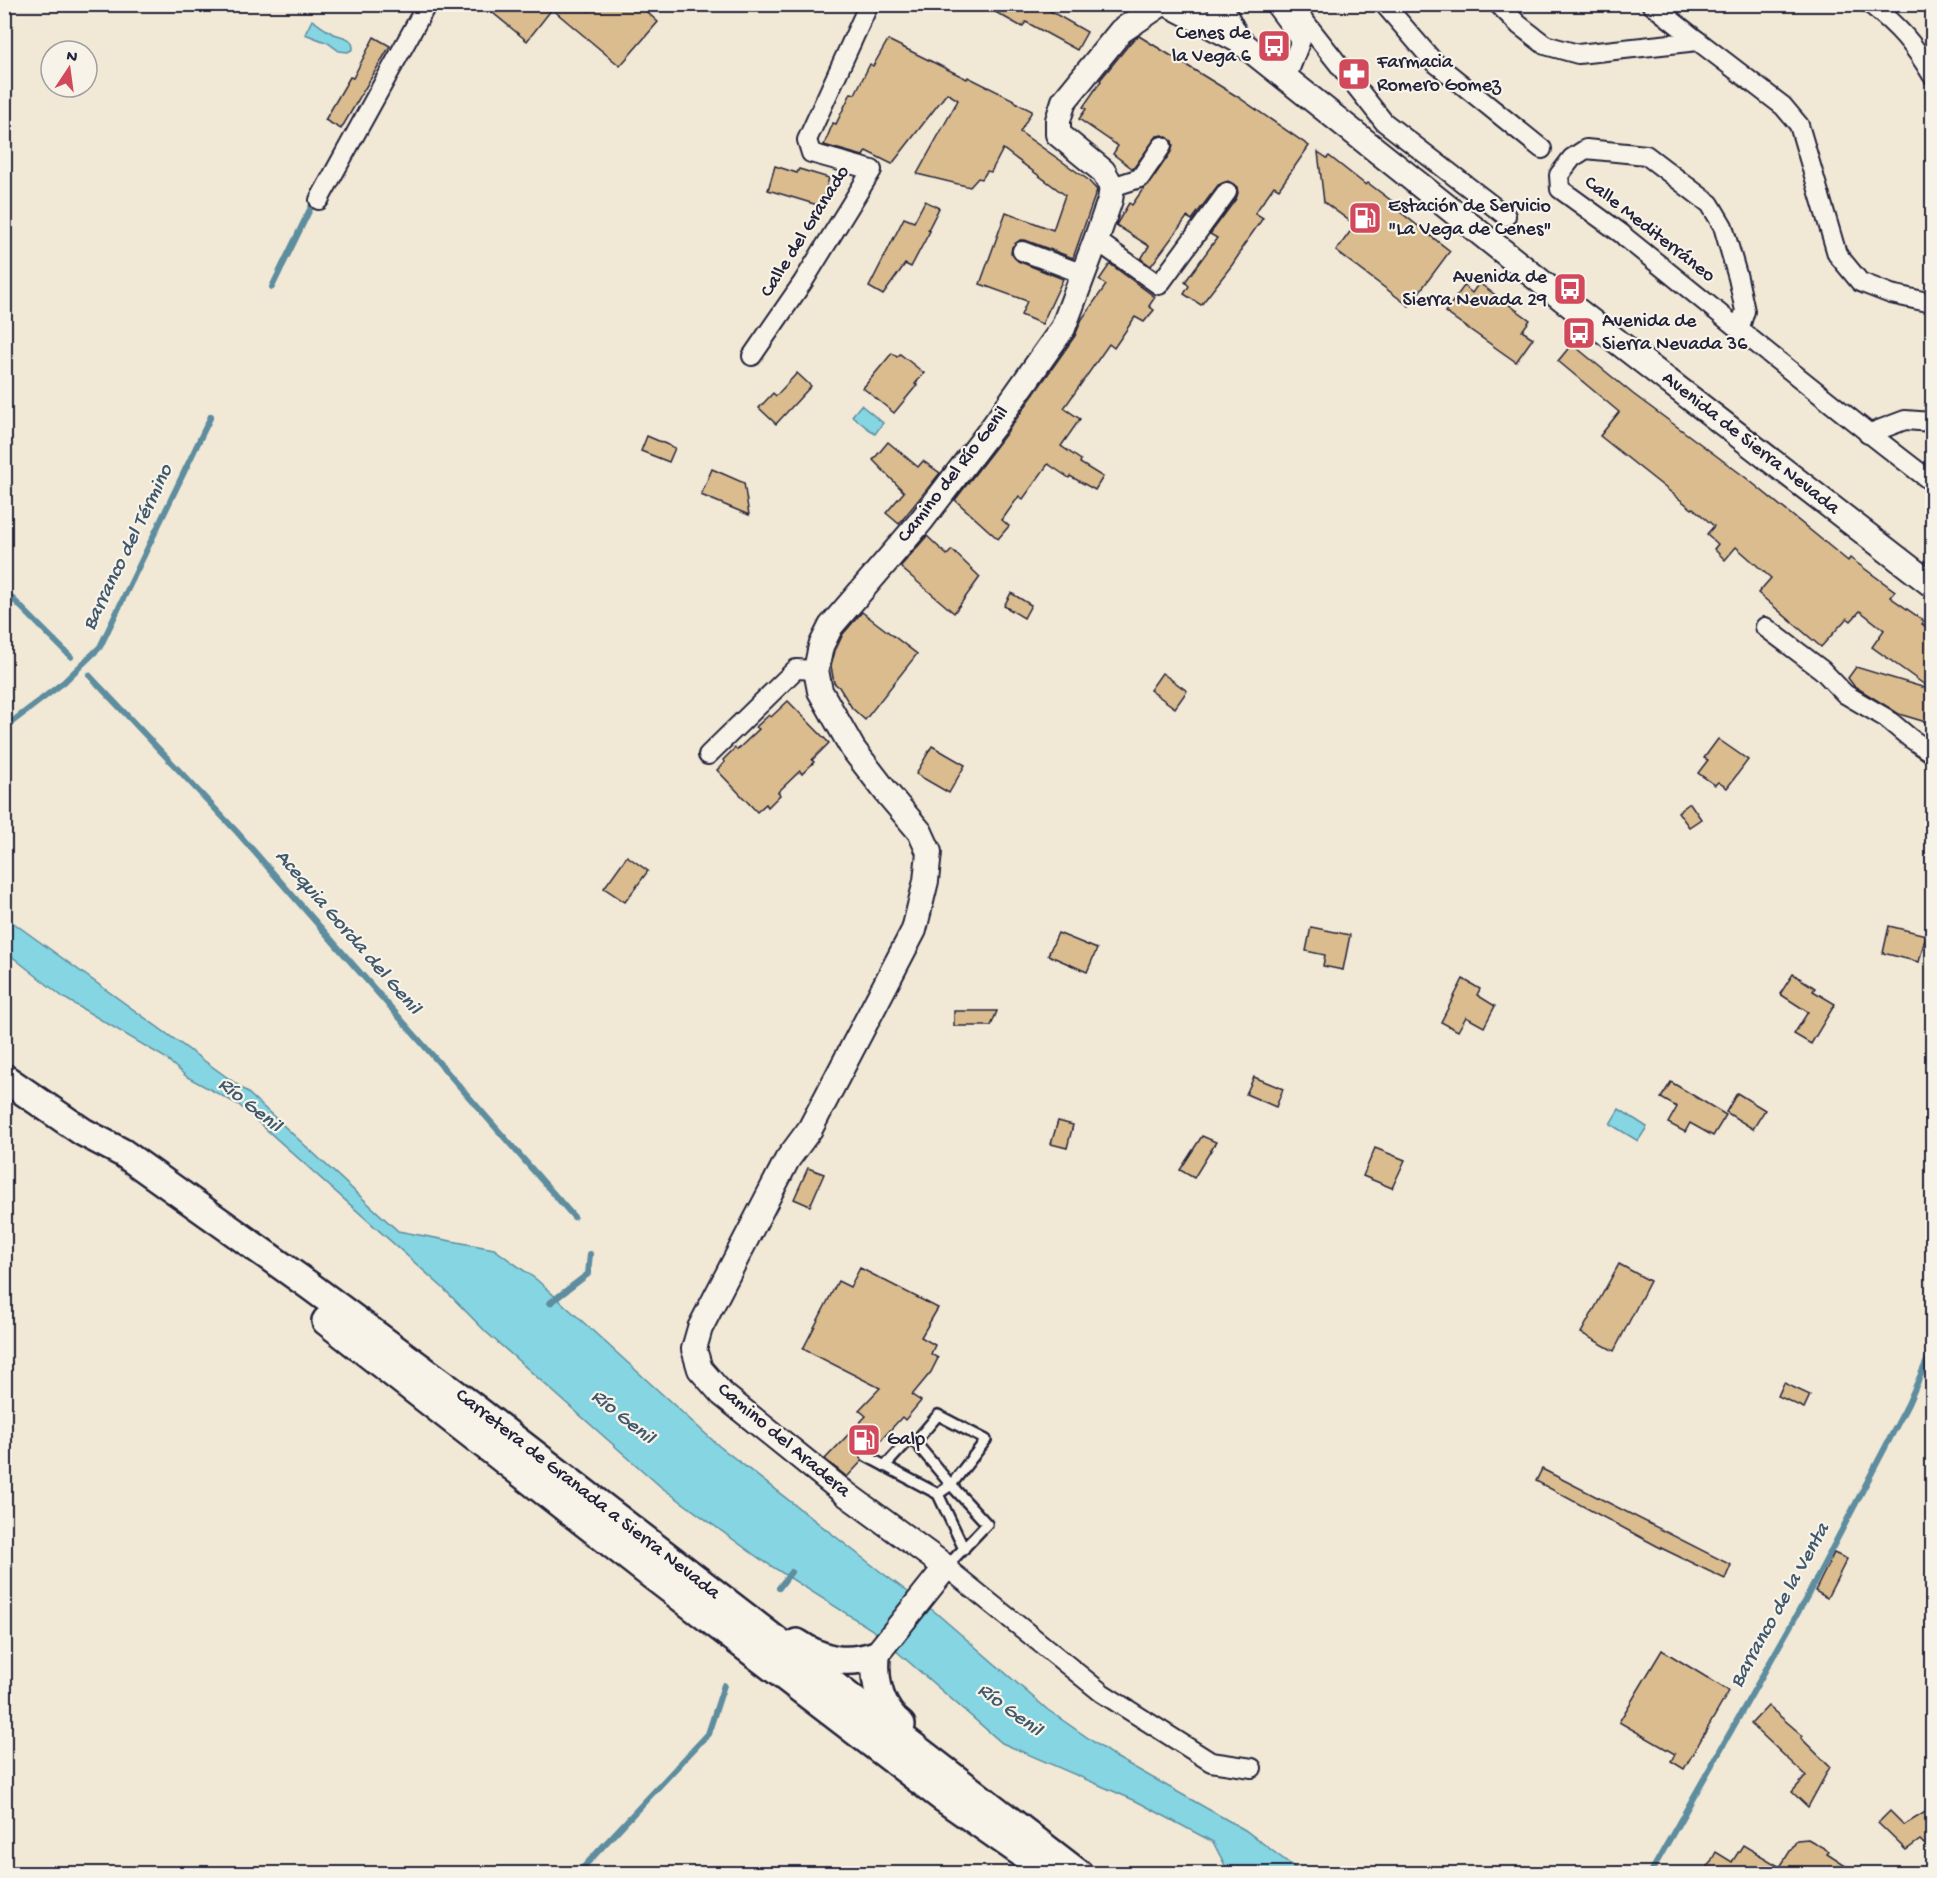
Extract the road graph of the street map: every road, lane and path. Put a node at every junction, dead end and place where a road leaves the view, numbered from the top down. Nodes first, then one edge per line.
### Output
1 (427, 4) edge
2 (869, 4) edge
3 (1130, 4) edge
4 (1219, 4) edge
5 (1274, 4) edge
6 (1291, 4) edge
7 (1384, 4) edge
8 (1498, 4) edge
9 (1651, 4) edge
10 (1870, 4) edge
11 (1163, 5) edge
12 (1121, 31) junction
13 (1238, 40) junction
14 (1698, 41) junction
15 (1932, 75) edge
16 (1286, 79) junction
17 (1162, 146) dead end
18 (1542, 149) dead end
19 (1112, 187) junction
20 (1227, 192) dead end
21 (319, 200) dead end
22 (1506, 216) dead end
23 (1096, 240) junction
24 (1022, 251) dead end
25 (1083, 274) junction
26 (1932, 303) edge
27 (1739, 330) junction
28 (752, 356) dead end
29 (1932, 422) edge
30 (1868, 434) junction
31 (1932, 482) edge
32 (1932, 585) edge
33 (1765, 627) dead end
34 (816, 670) junction
35 (1932, 753) edge
36 (708, 755) dead end
37 (4, 1078) edge
38 (83, 1132) junction
39 (915, 1442) junction
40 (866, 1456) dead end
41 (885, 1466) junction
42 (951, 1485) junction
43 (938, 1494) junction
44 (964, 1549) junction
45 (649, 1573) junction
46 (939, 1575) junction
47 (758, 1626) junction
48 (870, 1662) junction
49 (843, 1693) junction
50 (1252, 1768) dead end
51 (943, 1798) junction
52 (993, 1808) junction
53 (1050, 1874) edge
54 (1079, 1874) edge

1 - 21 street
2 - 28 street, Calle del Granado
3 - 12 street
4 - 13 street, Avenida de Sierra Nevada
5 - 16 street
6 - 22 street
7 - 18 street
8 - 14 street
9 - 14 street
10 - 15 street
11 - 12 street
11 - 13 street, Avenida de Sierra Nevada
12 - 19 street
13 - 16 street, Avenida de Sierra Nevada
14 - 26 street
16 - 32 street, Avenida de Sierra Nevada
17 - 19 street
19 - 23 street, Camino del Río Genil
20 - 23 street
23 - 25 street, Camino del Río Genil
24 - 25 street
25 - 34 street, Camino del Río Genil
27 - 27 street, Calle Mediterráneo
27 - 30 street, Calle Mediterráneo
29 - 30 street
30 - 31 street, Calle Mediterráneo
33 - 35 street
34 - 36 street
34 - 46 street, Camino del Aradera
37 - 38 main road, Carretera de Granada a Sierra Nevada
38 - 45 main road, Carretera de Granada a Sierra Nevada
38 - 47 main road, Carretera de Granada a Sierra Nevada
39 - 41 lane
39 - 42 lane
39 - 42 lane
40 - 41 lane
41 - 43 lane
42 - 43 lane
42 - 44 lane
43 - 44 lane
44 - 46 lane
45 - 49 main road
45 - 51 main road, Carretera de Granada a Sierra Nevada
46 - 48 street
46 - 50 street, Camino del Aradera
47 - 48 main road
47 - 49 main road, Carretera de Granada a Sierra Nevada
48 - 49 main road
48 - 52 main road
49 - 51 main road
49 - 52 main road, Carretera de Granada a Sierra Nevada
51 - 53 main road, Carretera de Granada a Sierra Nevada
52 - 54 main road, Carretera de Granada a Sierra Nevada

